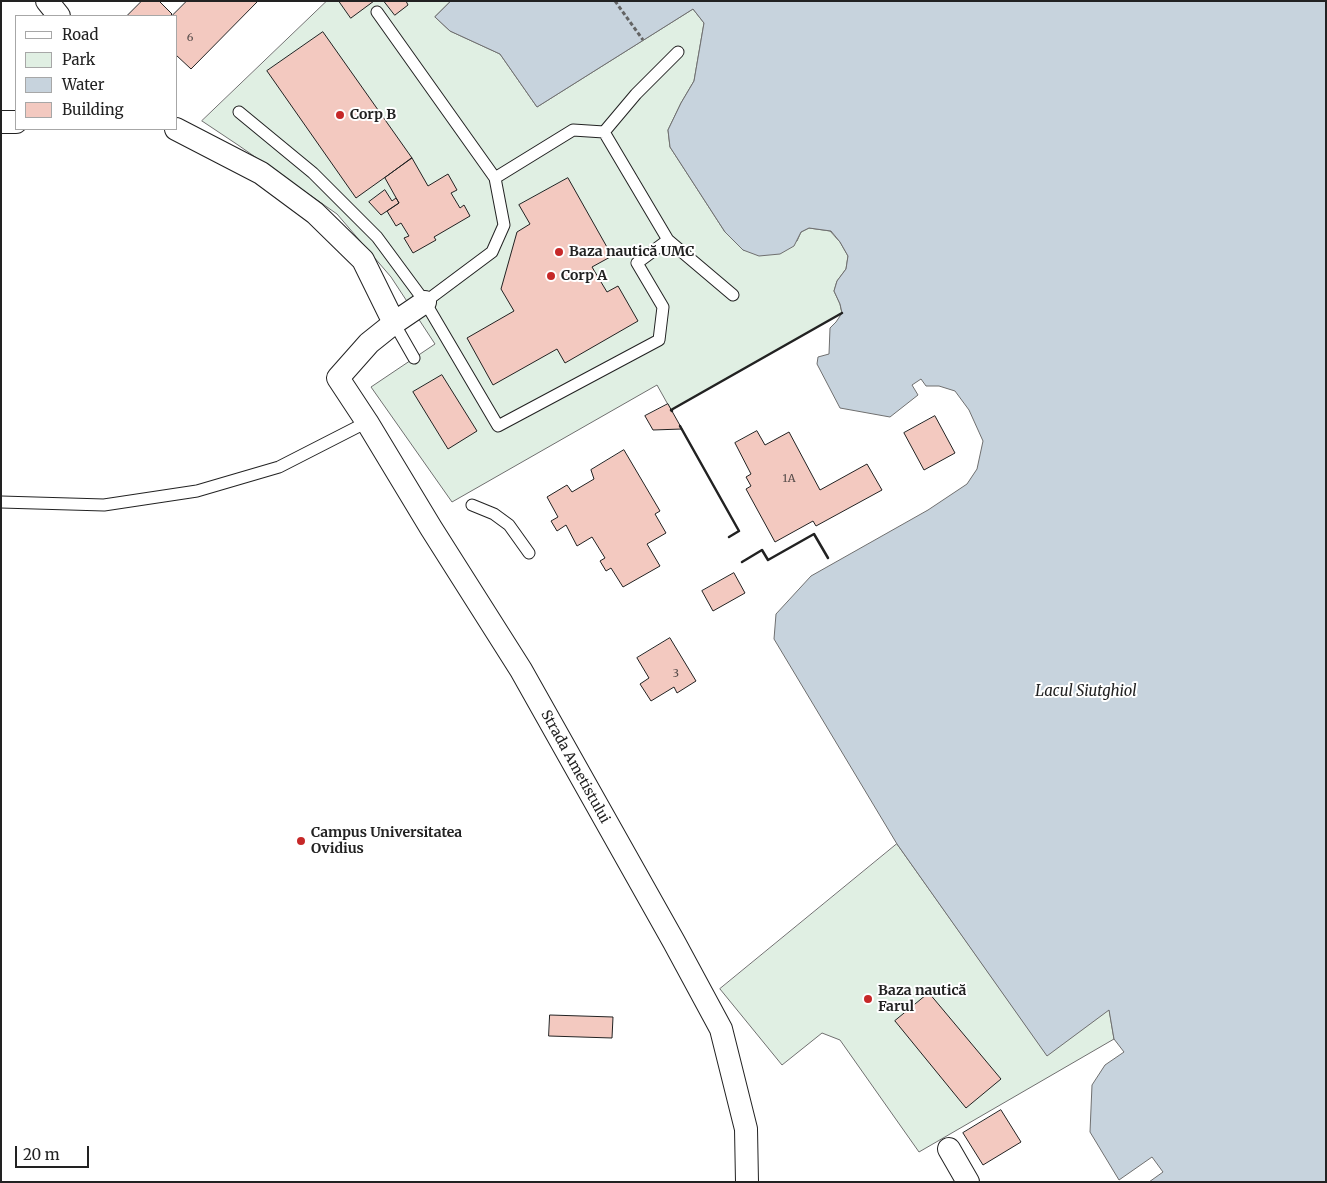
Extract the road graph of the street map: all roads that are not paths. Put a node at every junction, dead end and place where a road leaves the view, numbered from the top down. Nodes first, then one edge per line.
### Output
1 (47, 1) edge
2 (377, 12) dead end
3 (58, 15) edge
4 (678, 52) dead end
5 (240, 112) dead end
6 (1, 122) edge
7 (15, 122) edge
8 (178, 129) edge
9 (604, 132) junction
10 (495, 178) junction
11 (668, 240) junction
12 (733, 295) dead end
13 (425, 302) junction
14 (394, 323) junction
15 (414, 358) dead end
16 (367, 422) junction
17 (1, 502) edge
18 (472, 505) dead end
19 (529, 553) dead end
20 (949, 1149) dead end
21 (747, 1182) edge
22 (968, 1182) edge

1 - 3 street
2 - 10 lane
4 - 9 lane
5 - 13 lane
6 - 7 street
8 - 14 street
9 - 10 lane
9 - 11 lane
10 - 13 lane
11 - 12 lane
11 - 13 lane
13 - 14 street
14 - 15 lane
14 - 16 street, Strada Ametistului
16 - 17 lane
16 - 21 street, Strada Ametistului
18 - 19 lane
20 - 22 street

